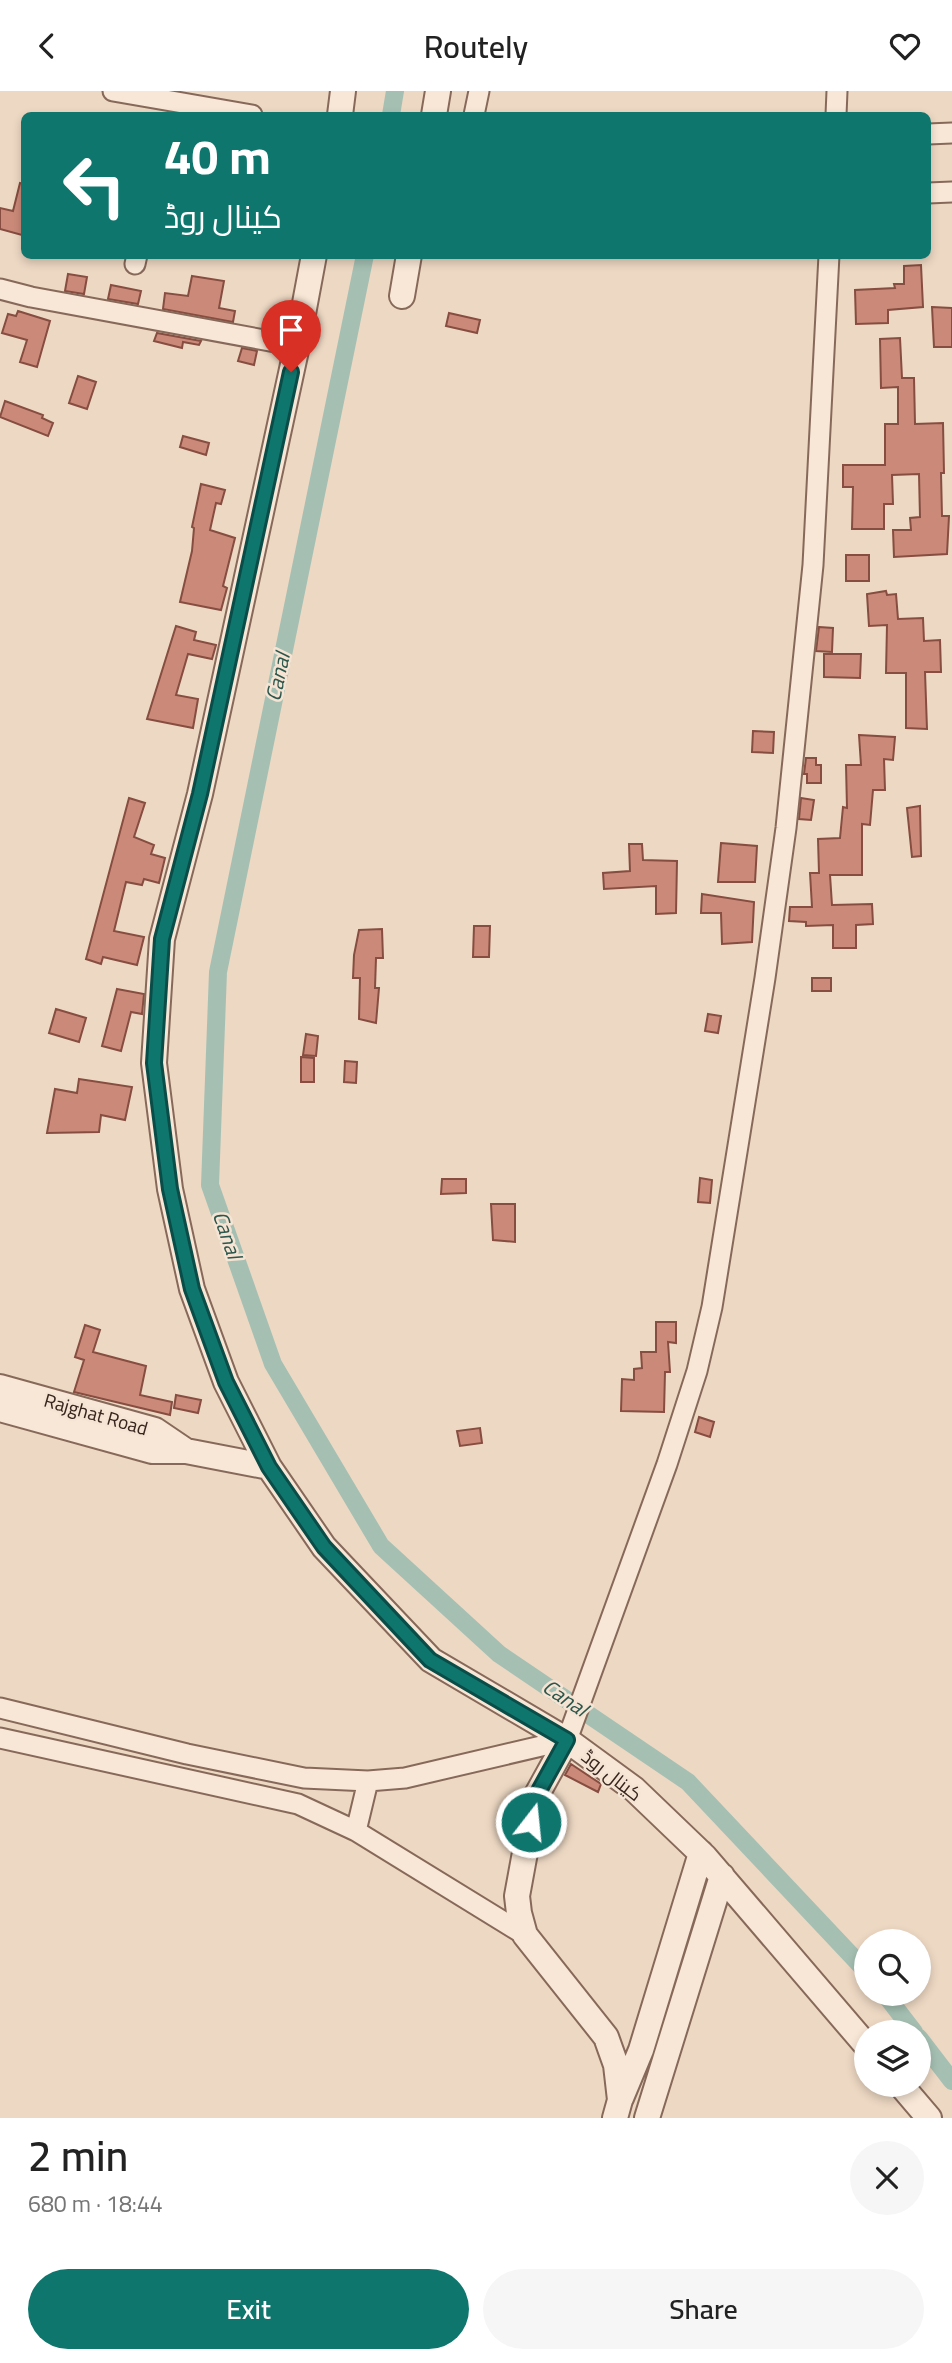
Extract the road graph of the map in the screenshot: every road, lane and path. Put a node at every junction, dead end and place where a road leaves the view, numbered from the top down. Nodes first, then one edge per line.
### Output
1 (113, 91) edge
2 (343, 91) edge
3 (438, 91) edge
4 (479, 91) edge
5 (837, 91) edge
6 (160, 108) edge
7 (213, 112) edge
8 (340, 112) edge
9 (434, 112) edge
10 (475, 112) edge
11 (836, 112) edge
12 (952, 133) edge
13 (931, 134) edge
14 (952, 192) edge
15 (931, 193) edge
16 (313, 259) edge
17 (408, 259) edge
18 (829, 259) edge
19 (0, 289) edge
20 (402, 296) dead end
21 (297, 346) junction
22 (0, 1387) edge
23 (0, 1409) edge
24 (186, 1451) junction
25 (269, 1467) junction
26 (0, 1708) edge
27 (570, 1732) junction
28 (0, 1738) edge
29 (187, 1754) junction
30 (304, 1777) junction
31 (182, 1781) junction
32 (368, 1781) junction
33 (298, 1804) junction
34 (356, 1832) junction
35 (701, 1853) junction
36 (722, 1877) junction
37 (525, 1935) junction
38 (854, 2031) edge
39 (911, 2097) edge
40 (618, 2109) edge
41 (647, 2118) edge
42 (929, 2118) edge

1 - 6 street
2 - 8 street
3 - 9 street
4 - 10 street
5 - 11 street
6 - 7 street
12 - 13 street
14 - 15 street
16 - 21 street, کینال روڈ
17 - 20 street
18 - 27 street
19 - 21 street
21 - 25 street, کینال روڈ
22 - 24 street, Rajghat Road
23 - 24 street, Rajghat Road
24 - 25 street, Rajghat Road
25 - 27 street, کینال روڈ
26 - 29 street
27 - 32 street
27 - 35 street, کینال روڈ
27 - 37 street
28 - 31 street
29 - 30 street
29 - 31 street
30 - 32 street
30 - 33 street
31 - 33 street
32 - 34 street
33 - 34 street
34 - 37 street
35 - 36 street, کینال روڈ
35 - 40 street
36 - 38 street, کینال روڈ
36 - 41 street
37 - 40 street
39 - 42 street

